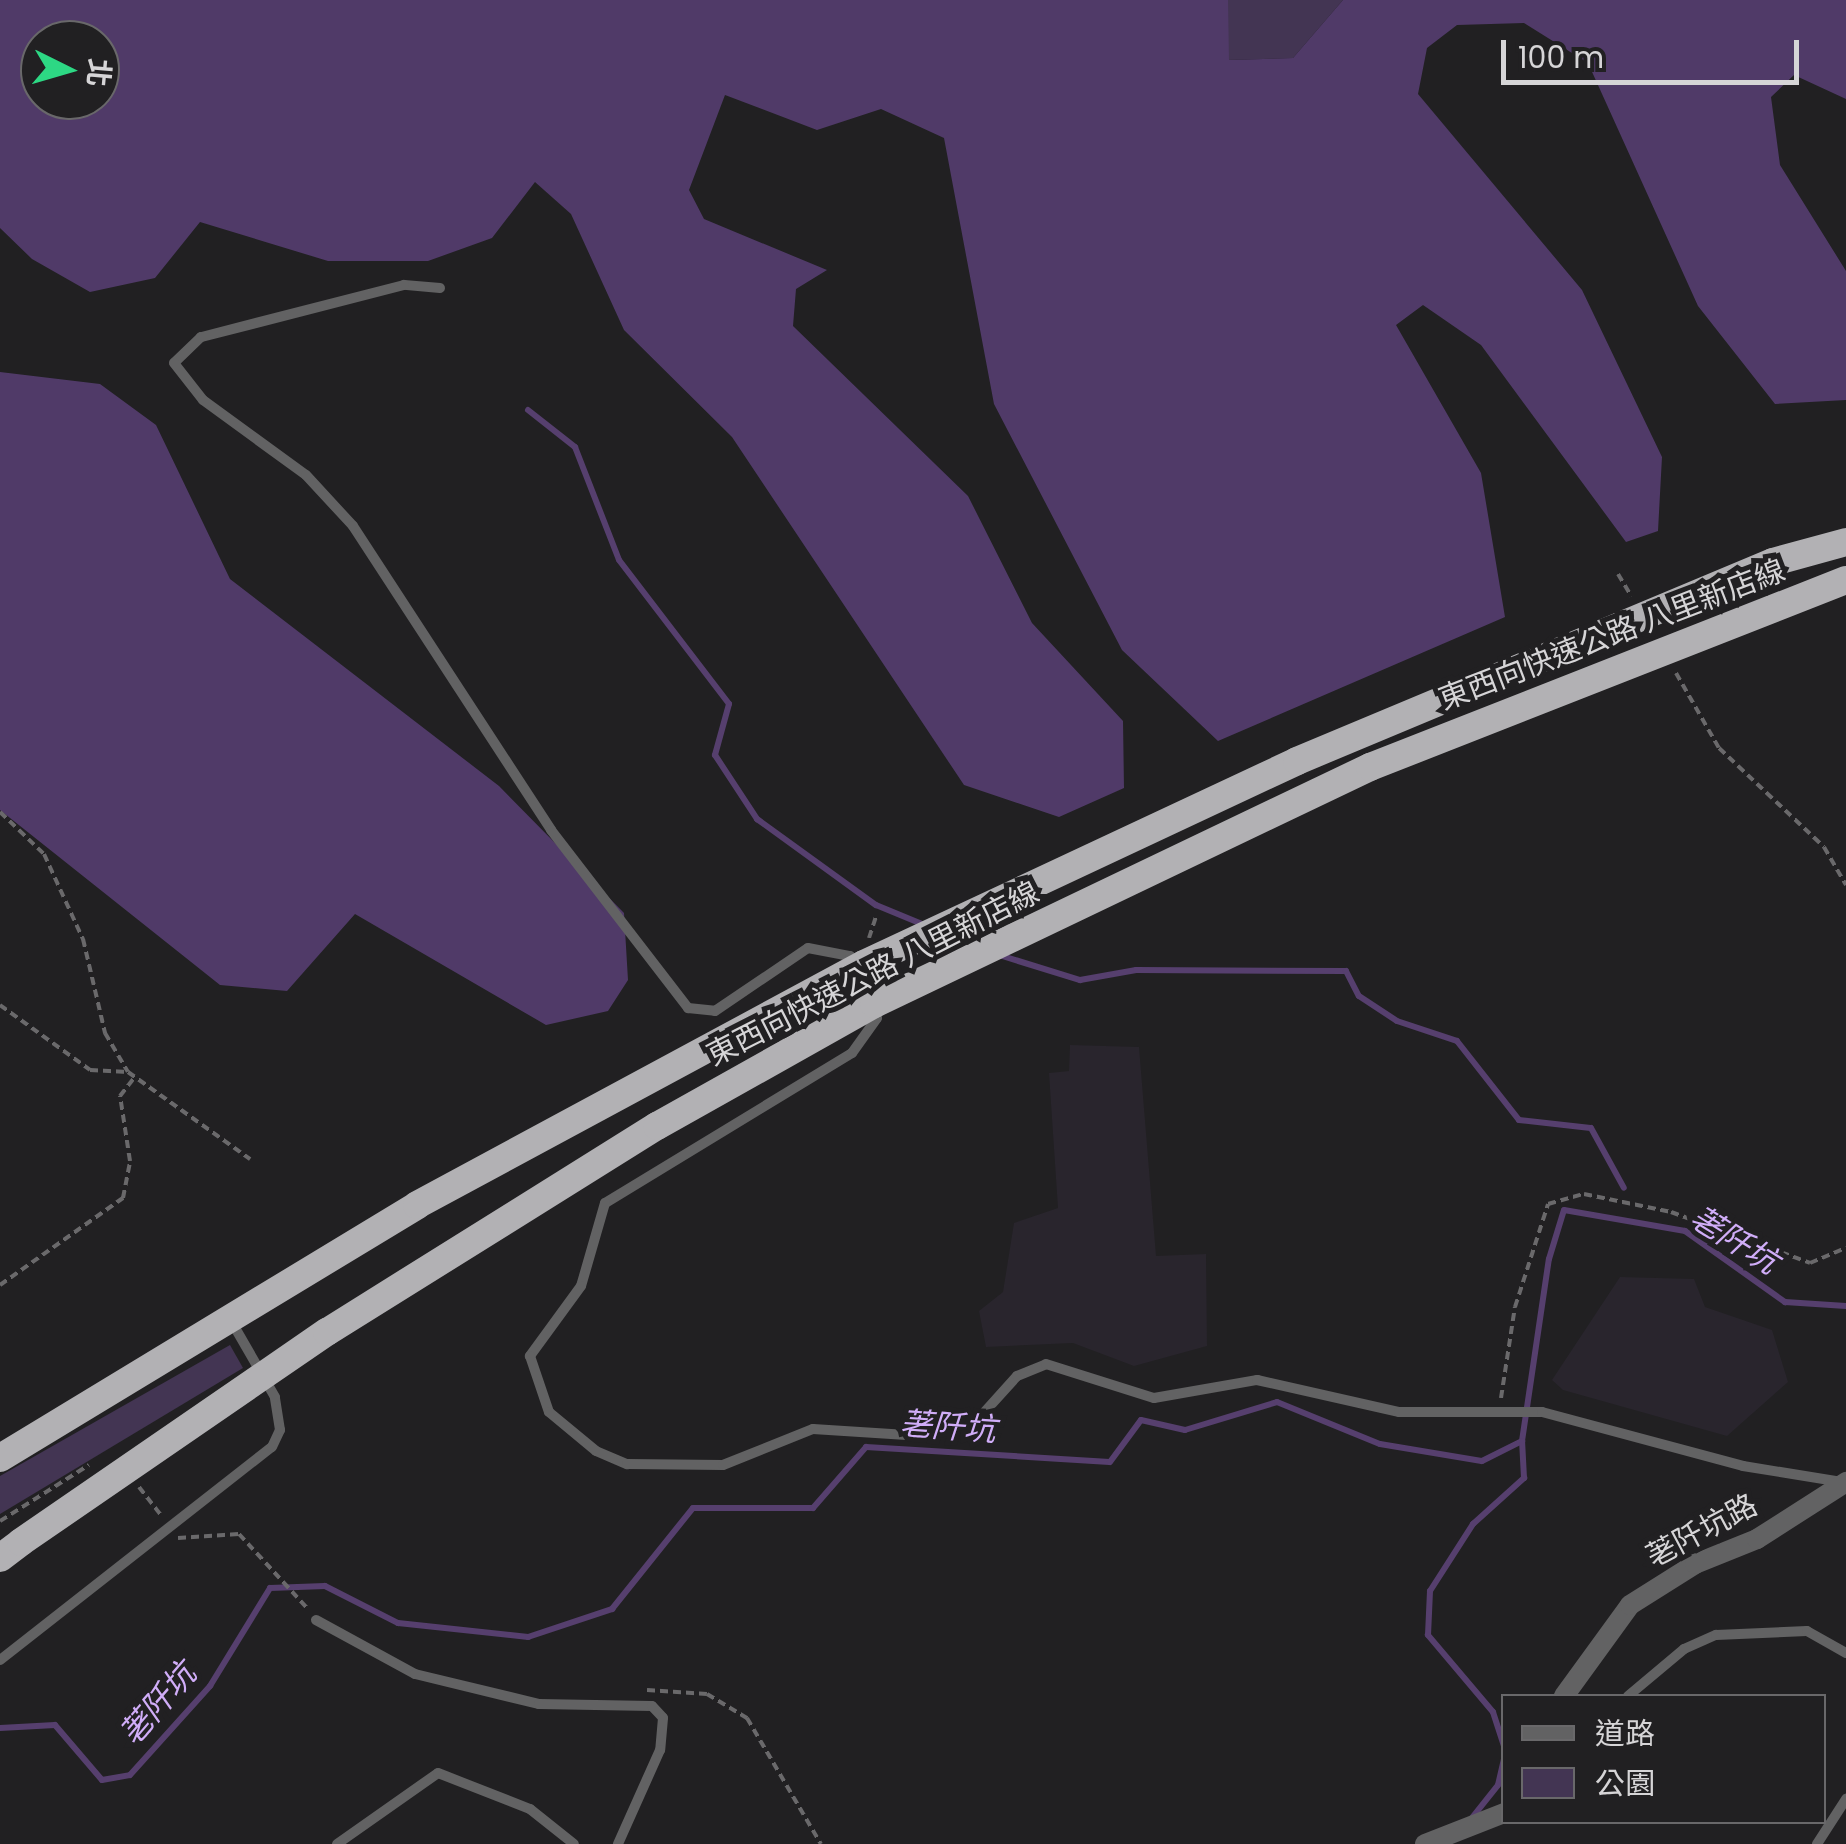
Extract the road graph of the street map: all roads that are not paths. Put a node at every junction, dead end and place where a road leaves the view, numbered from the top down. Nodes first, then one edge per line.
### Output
1 (440, 288) dead end
2 (1846, 542) edge
3 (1846, 580) edge
4 (229, 1317) junction
5 (0, 1458) edge
6 (1846, 1482) edge
7 (11, 1550) edge
8 (316, 1620) road end
9 (1846, 1653) edge
10 (0, 1660) edge
11 (1565, 1694) edge
12 (1630, 1694) edge
13 (1846, 1799) edge
14 (1501, 1814) edge
15 (337, 1844) edge
16 (574, 1844) edge
17 (618, 1844) edge
18 (1425, 1844) edge
19 (1817, 1844) edge

1 - 6 lane
2 - 4 highway, 東西向快速公路 八里新店線, bridge
3 - 7 highway, 東西向快速公路 八里新店線, bridge
4 - 5 highway, 東西向快速公路 八里新店線
4 - 10 lane
6 - 11 street, 荖阡坑路
8 - 17 lane
9 - 12 lane
13 - 19 lane
14 - 18 street
15 - 16 lane

